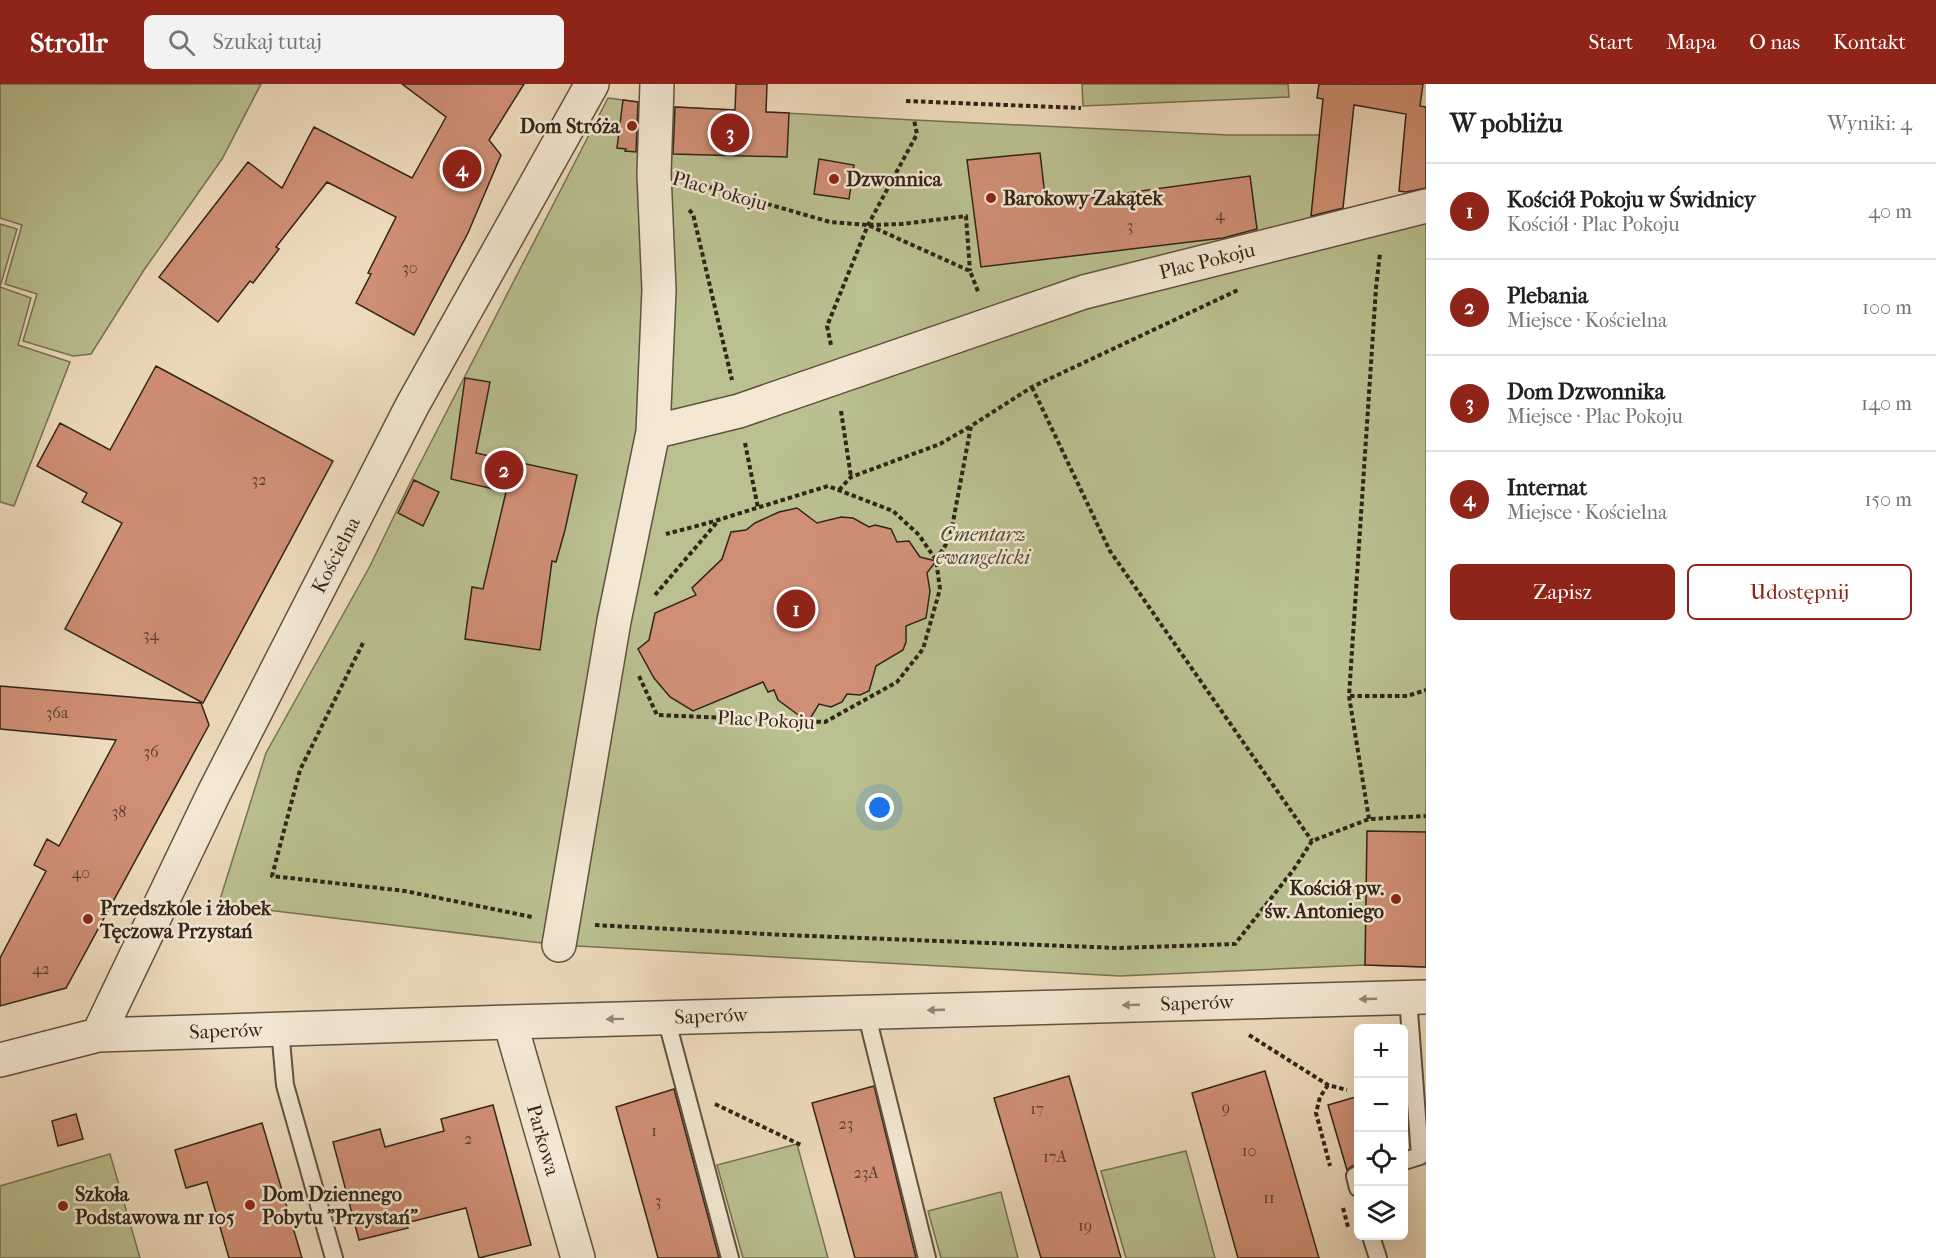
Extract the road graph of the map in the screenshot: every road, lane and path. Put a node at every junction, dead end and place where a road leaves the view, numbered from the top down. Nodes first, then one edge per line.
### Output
1 (592, 84) edge
2 (657, 94) edge
3 (906, 101) dead end
4 (1081, 108) dead end
5 (914, 120) dead end
6 (654, 174) junction
7 (1426, 206) edge
8 (688, 208) dead end
9 (868, 225) junction
10 (1381, 245) dead end
11 (970, 271) junction
12 (1245, 287) dead end
13 (990, 323) junction
14 (1032, 387) junction
15 (739, 411) junction
16 (971, 426) junction
17 (653, 432) junction
18 (839, 490) junction
19 (758, 508) junction
20 (719, 520) junction
21 (630, 542) junction
22 (936, 560) junction
23 (614, 621) junction
24 (363, 643) dead end
25 (638, 673) dead end
26 (1426, 690) edge
27 (1349, 696) junction
28 (1426, 816) edge
29 (1369, 819) junction
30 (1312, 841) junction
31 (560, 934) junction
32 (1417, 997) edge
33 (866, 1012) junction
34 (666, 1018) junction
35 (510, 1022) junction
36 (280, 1029) junction
37 (98, 1035) junction
38 (1248, 1035) dead end
39 (0, 1060) edge
40 (685, 1089) junction
41 (1347, 1090) dead end
42 (801, 1145) dead end
43 (1408, 1160) edge
44 (1372, 1240) edge
45 (334, 1258) edge
46 (578, 1258) edge
47 (730, 1258) edge
48 (927, 1258) edge
49 (1378, 1258) edge

1 - 37 street, Kościelna
2 - 6 street, Plac Pokoju
3 - 4 path
5 - 9 path
6 - 9 path, Plac Pokoju
6 - 17 street, Plac Pokoju
7 - 13 street, Plac Pokoju
8 - 15 path
9 - 11 path, Plac Pokoju
9 - 11 path
10 - 27 path
11 - 13 path
12 - 14 path
13 - 15 street, Plac Pokoju
14 - 16 path
14 - 30 path
15 - 17 street, Plac Pokoju
15 - 19 path
16 - 18 path
16 - 22 path
17 - 21 street, Plac Pokoju
18 - 19 path, Plac Pokoju
18 - 22 path, Plac Pokoju
19 - 20 path, Plac Pokoju
20 - 21 path, Plac Pokoju
20 - 23 path
21 - 23 street, Plac Pokoju
22 - 25 path, Plac Pokoju
23 - 31 street, Plac Pokoju
24 - 31 path
26 - 27 path
27 - 29 path
28 - 29 path
29 - 30 path
30 - 31 path
32 -> 33 street, Saperów
32 - 43 lane
33 - 34 street, Saperów
33 - 48 lane
34 -> 35 street, Saperów
34 - 40 lane
35 - 36 street, Saperów
35 - 46 street, Parkowa
36 - 37 street, Saperów
36 - 45 lane
37 - 39 street, Saperów
38 - 41 path
40 - 42 path
40 - 47 lane
44 - 49 lane

